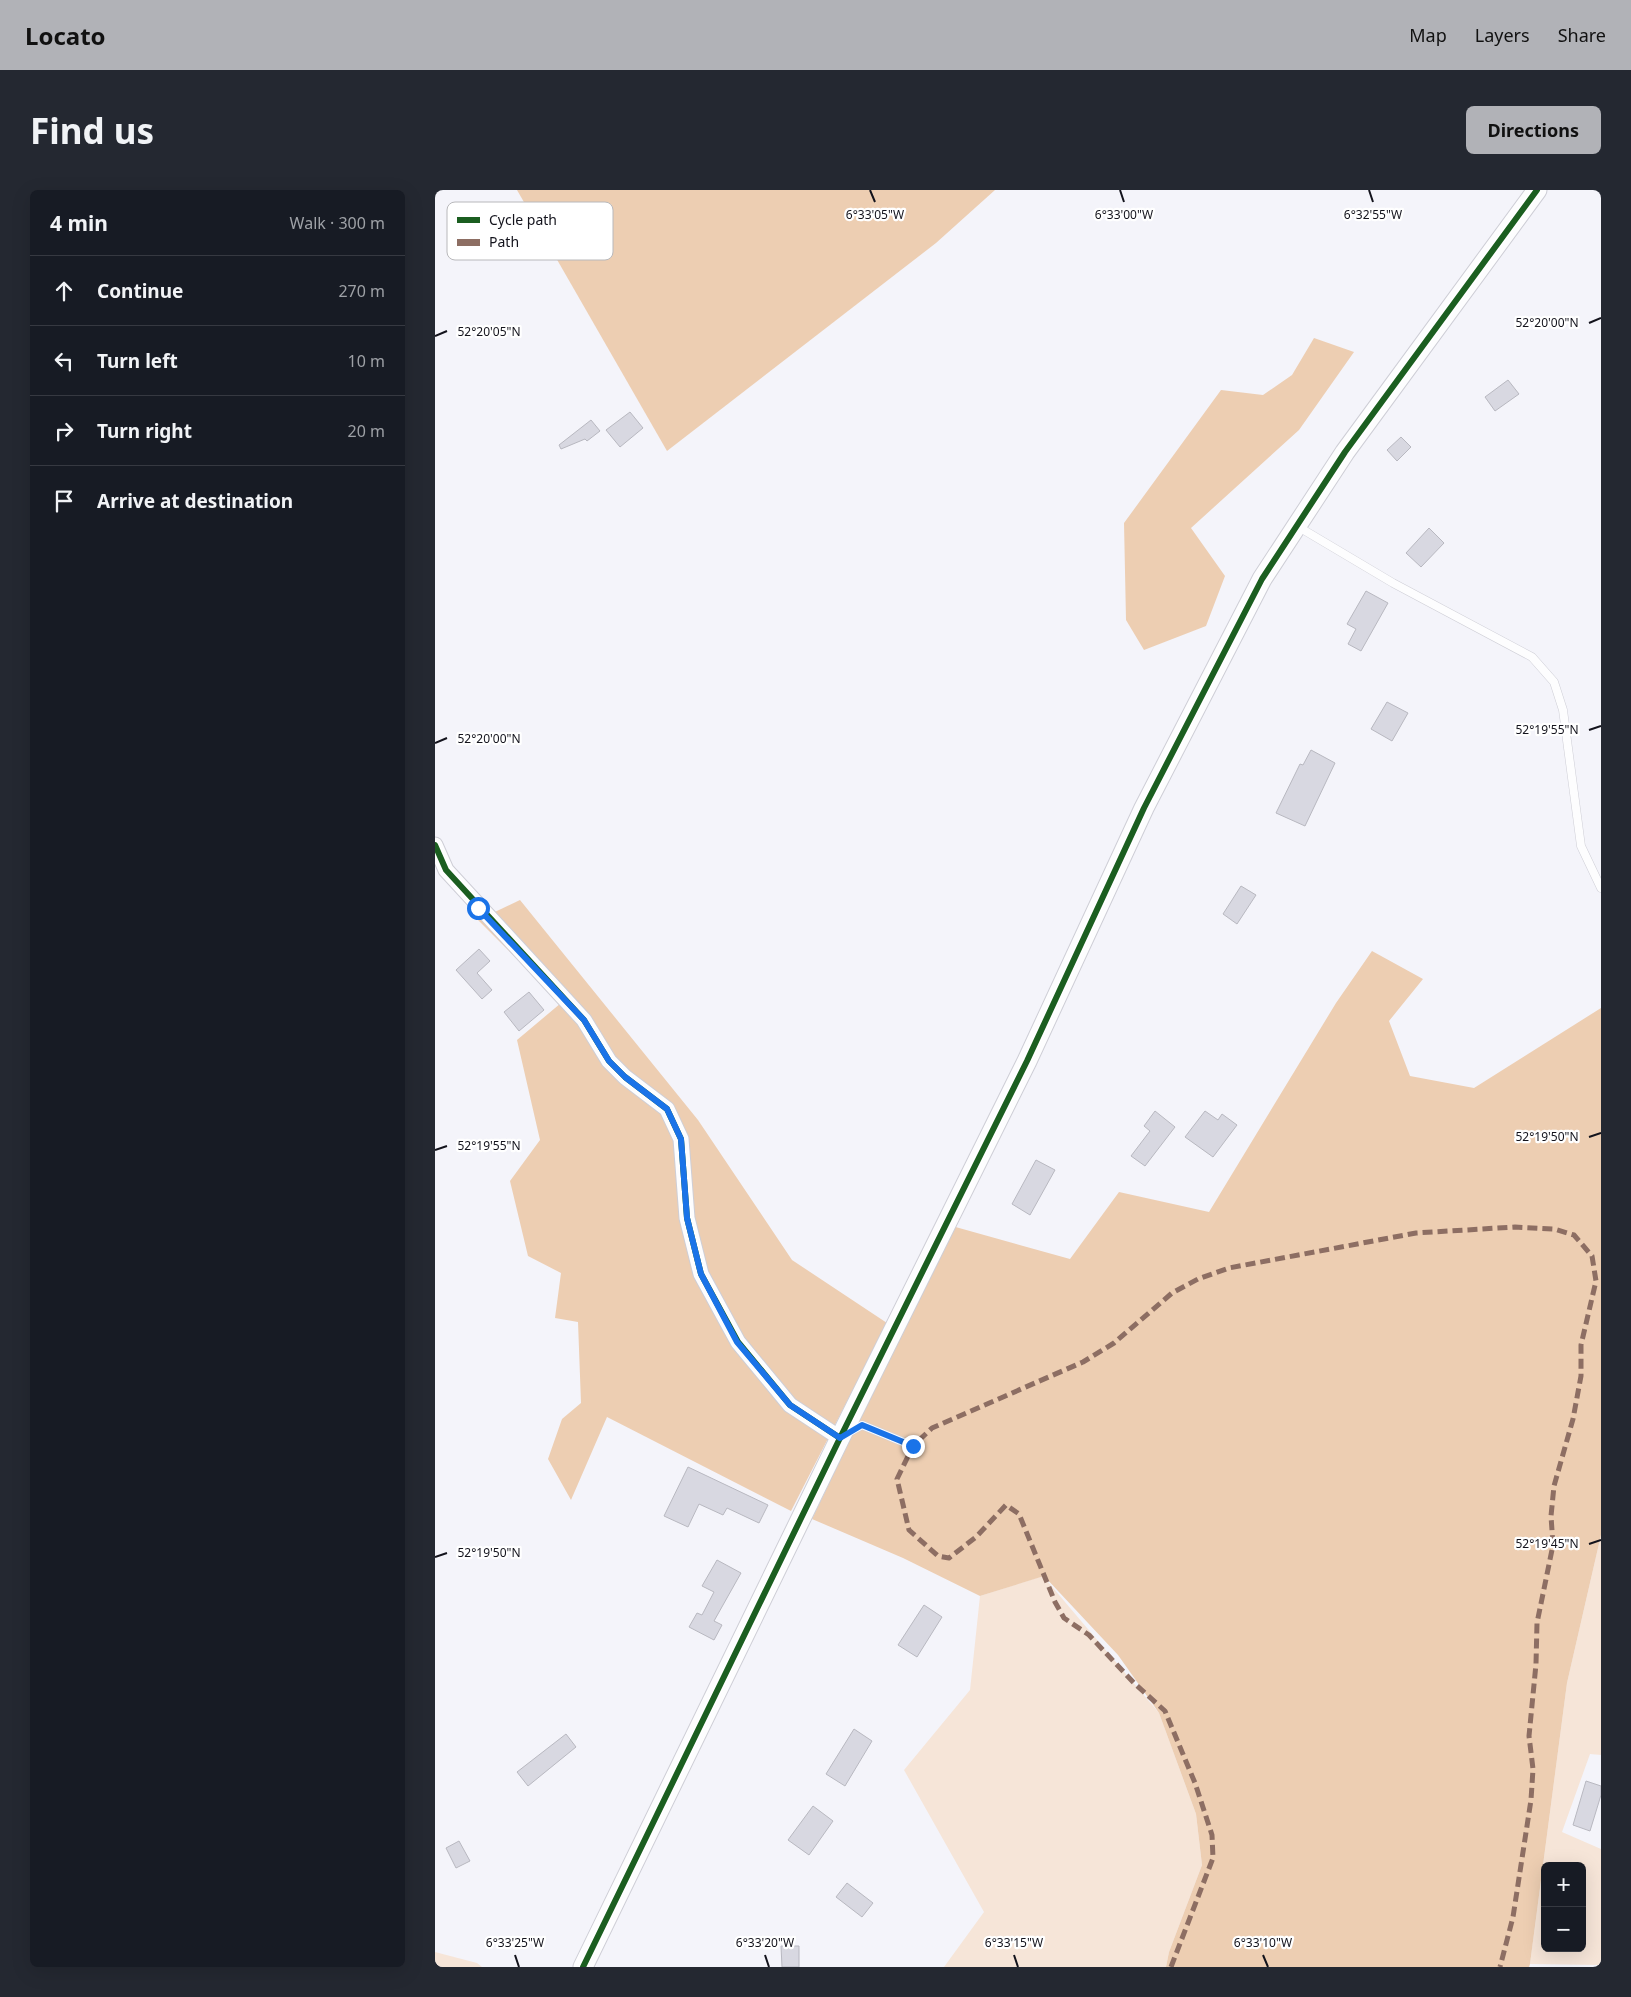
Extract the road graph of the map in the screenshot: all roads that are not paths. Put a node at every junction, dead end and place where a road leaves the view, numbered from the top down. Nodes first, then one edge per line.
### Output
1 (1537, 190) edge
2 (1297, 526) junction
3 (435, 846) edge
4 (1601, 888) edge
5 (840, 1438) junction
6 (913, 1446) dead end
7 (583, 1967) edge

1 - 2 street
2 - 4 lane
2 - 5 street
3 - 5 street
5 - 6 lane
5 - 7 street

